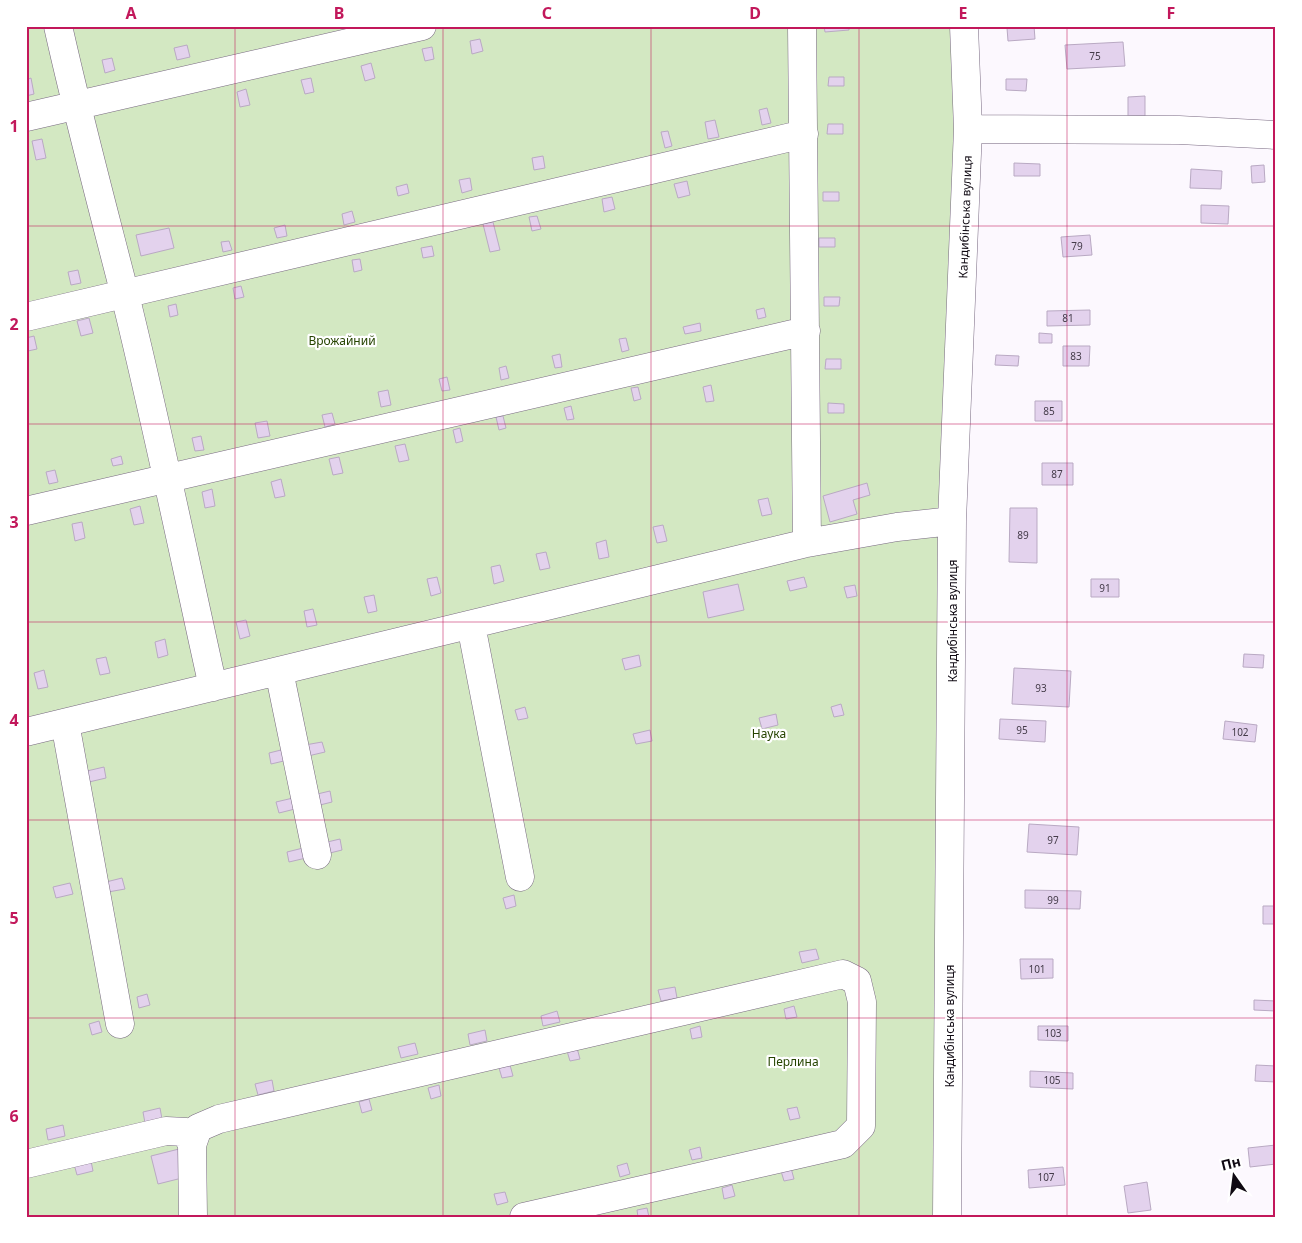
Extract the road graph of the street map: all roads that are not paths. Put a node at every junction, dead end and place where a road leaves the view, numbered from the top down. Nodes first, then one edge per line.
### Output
1 (58, 26) edge
2 (422, 26) edge
3 (802, 26) edge
4 (964, 26) edge
5 (75, 106) junction
6 (26, 117) edge
7 (968, 129) junction
8 (804, 134) junction
9 (1276, 135) edge
10 (125, 295) junction
11 (26, 317) edge
12 (806, 331) junction
13 (168, 479) junction
14 (26, 511) edge
15 (952, 521) junction
16 (807, 543) junction
17 (471, 625) junction
18 (279, 671) junction
19 (212, 687) junction
20 (64, 723) junction
21 (26, 732) edge
22 (317, 856) dead end
23 (520, 877) dead end
24 (120, 1024) dead end
25 (192, 1145) junction
26 (26, 1164) edge
27 (194, 1217) edge
28 (524, 1217) edge
29 (947, 1217) edge

1 - 5 street
2 - 5 street
3 - 8 street
4 - 7 street, Кандибінська вулиця
5 - 6 street
5 - 10 street
7 - 9 street
7 - 15 street, Кандибінська вулиця
8 - 10 street
8 - 12 street
10 - 11 street
10 - 13 street
12 - 13 street
12 - 16 street
13 - 14 street
13 - 19 street
15 - 16 street
15 - 29 street, Кандибінська вулиця
16 - 17 street
17 - 18 street
17 - 23 street
18 - 19 street
18 - 22 street
19 - 20 street
20 - 21 street
20 - 24 street
25 - 26 street
25 - 27 street
25 - 28 street

